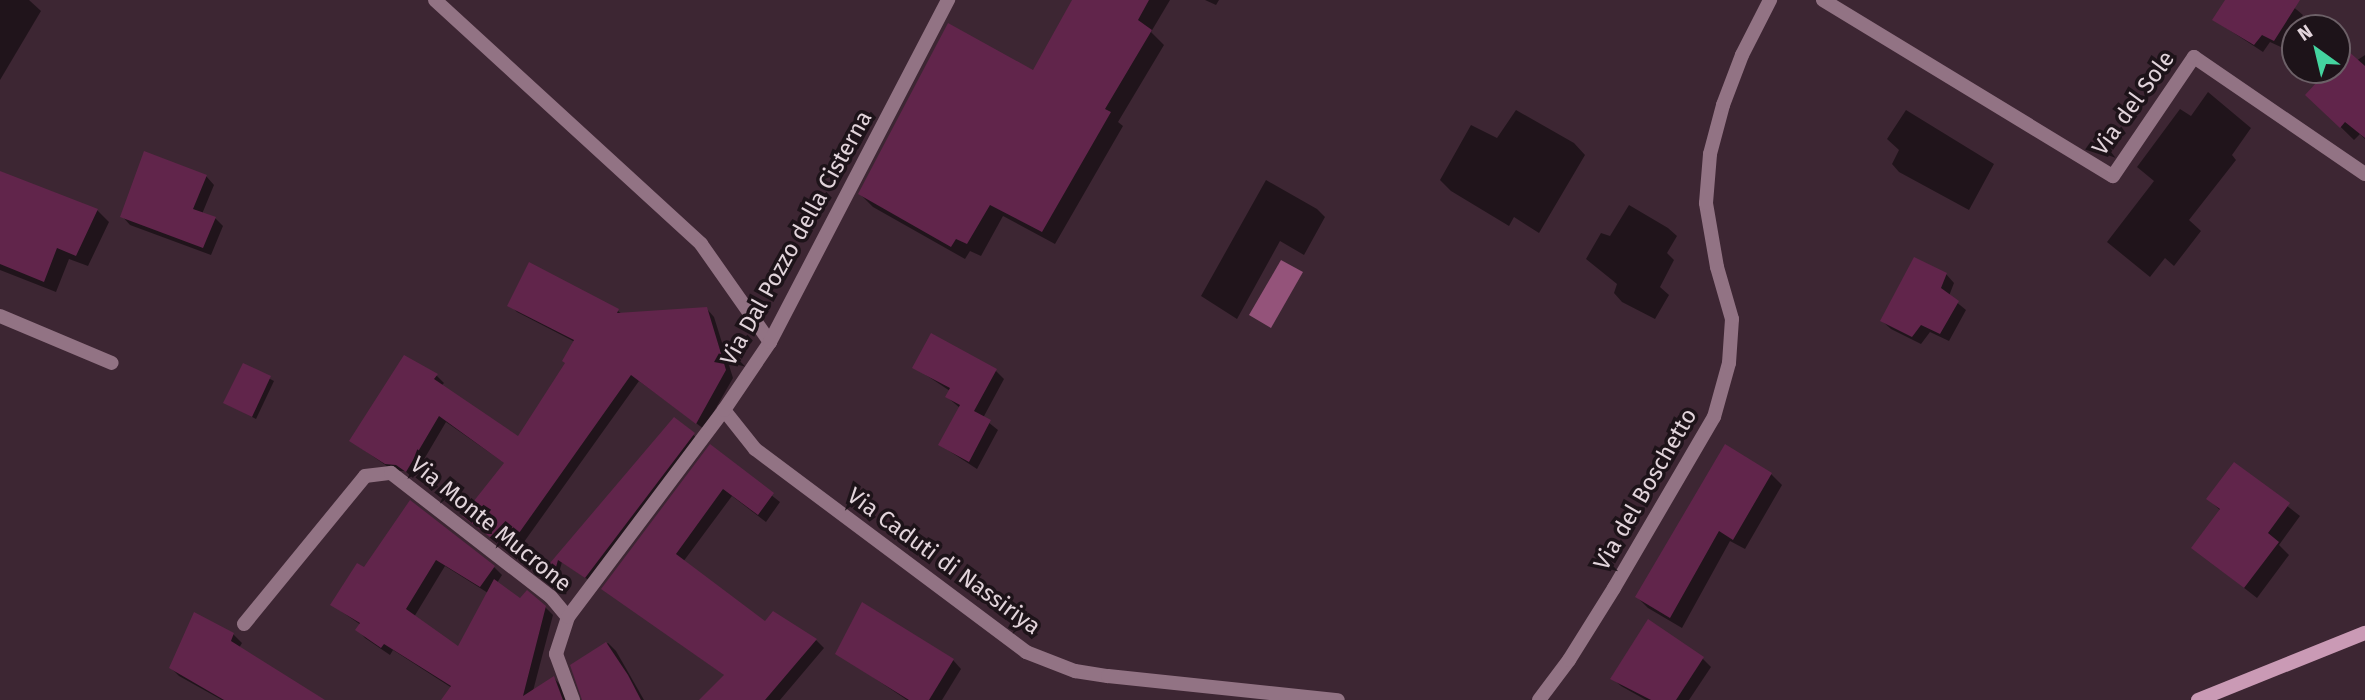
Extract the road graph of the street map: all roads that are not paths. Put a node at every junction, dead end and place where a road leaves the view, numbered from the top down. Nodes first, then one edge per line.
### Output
1 (435, 0) edge
2 (948, 0) edge
3 (1770, 0) edge
4 (1823, 0) edge
5 (2365, 174) edge
6 (0, 316) edge
7 (770, 342) junction
8 (112, 363) dead end
9 (724, 410) junction
10 (568, 617) junction
11 (244, 624) dead end
12 (2365, 633) edge
13 (573, 700) edge
14 (1338, 700) edge
15 (1539, 700) edge
16 (2198, 700) edge

1 - 7 street
2 - 7 street, Via Dal Pozzo della Cisterna
3 - 15 street, Via del Boschetto
4 - 5 street, Via del Sole
6 - 8 street
7 - 9 street, Via Dal Pozzo della Cisterna
9 - 10 street, Via Dal Pozzo della Cisterna
9 - 14 street, Via Caduti di Nassiriya
10 - 11 street, Via Monte Mucrone
10 - 13 street, Via Dal Pozzo della Cisterna
12 - 16 street

